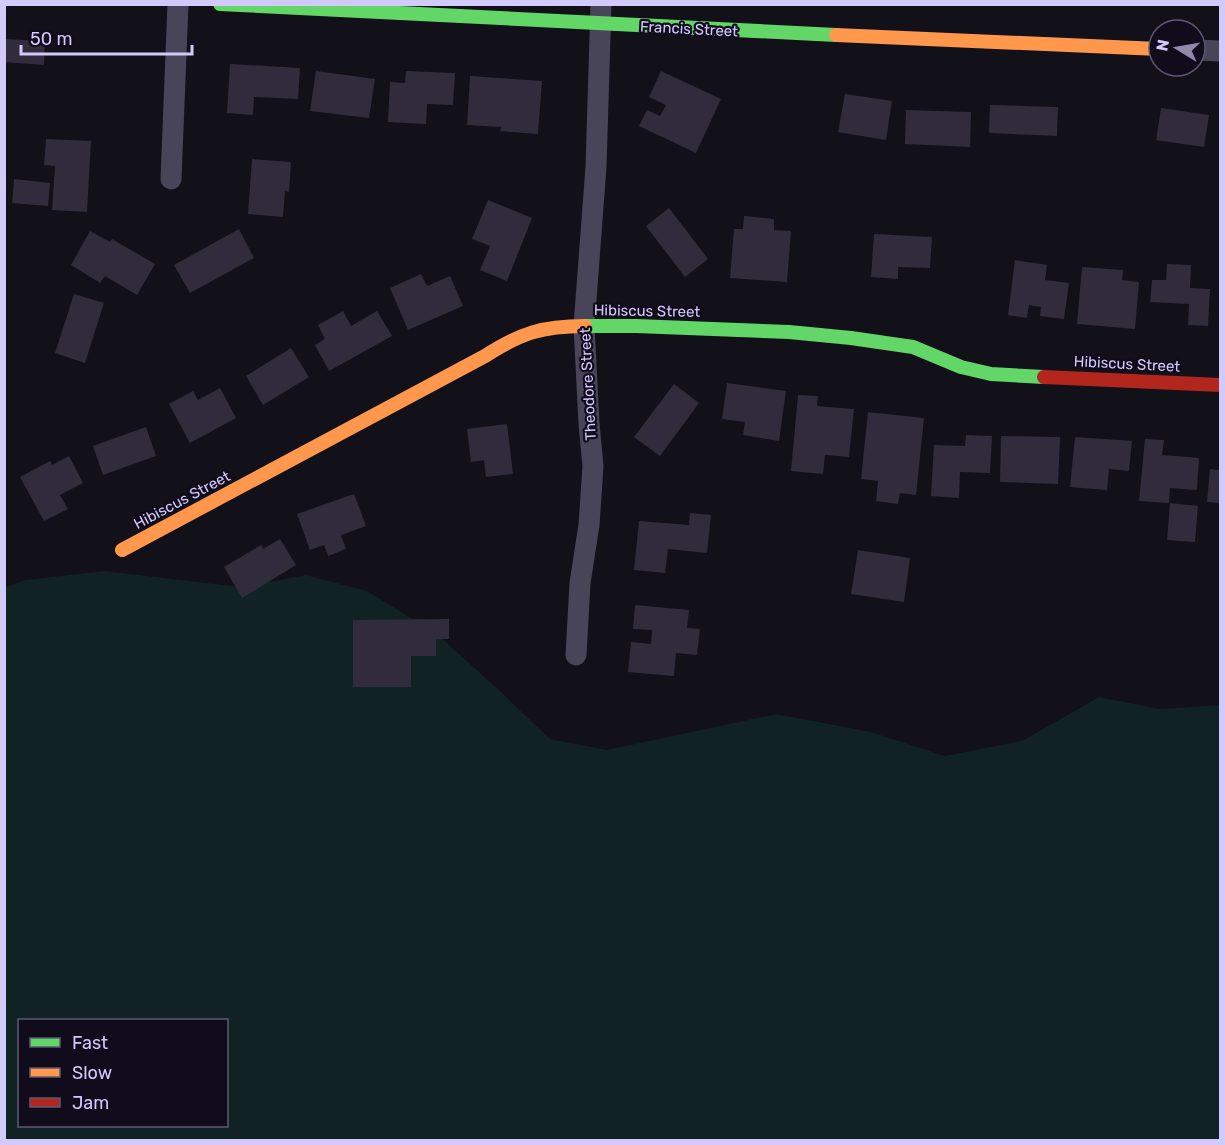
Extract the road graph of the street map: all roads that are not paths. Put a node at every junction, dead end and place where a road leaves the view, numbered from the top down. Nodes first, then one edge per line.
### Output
1 (178, 4) edge
2 (220, 4) edge
3 (600, 14) edge
4 (1147, 49) edge
5 (171, 179) dead end
6 (584, 326) junction
7 (1221, 385) edge
8 (122, 550) dead end
9 (576, 655) dead end

1 - 5 street
2 - 3 street, Francis Street
3 - 4 street, Francis Street
3 - 6 street, Theodore Street
6 - 7 street, Hibiscus Street
6 - 8 street, Hibiscus Street
6 - 9 street, Theodore Street

